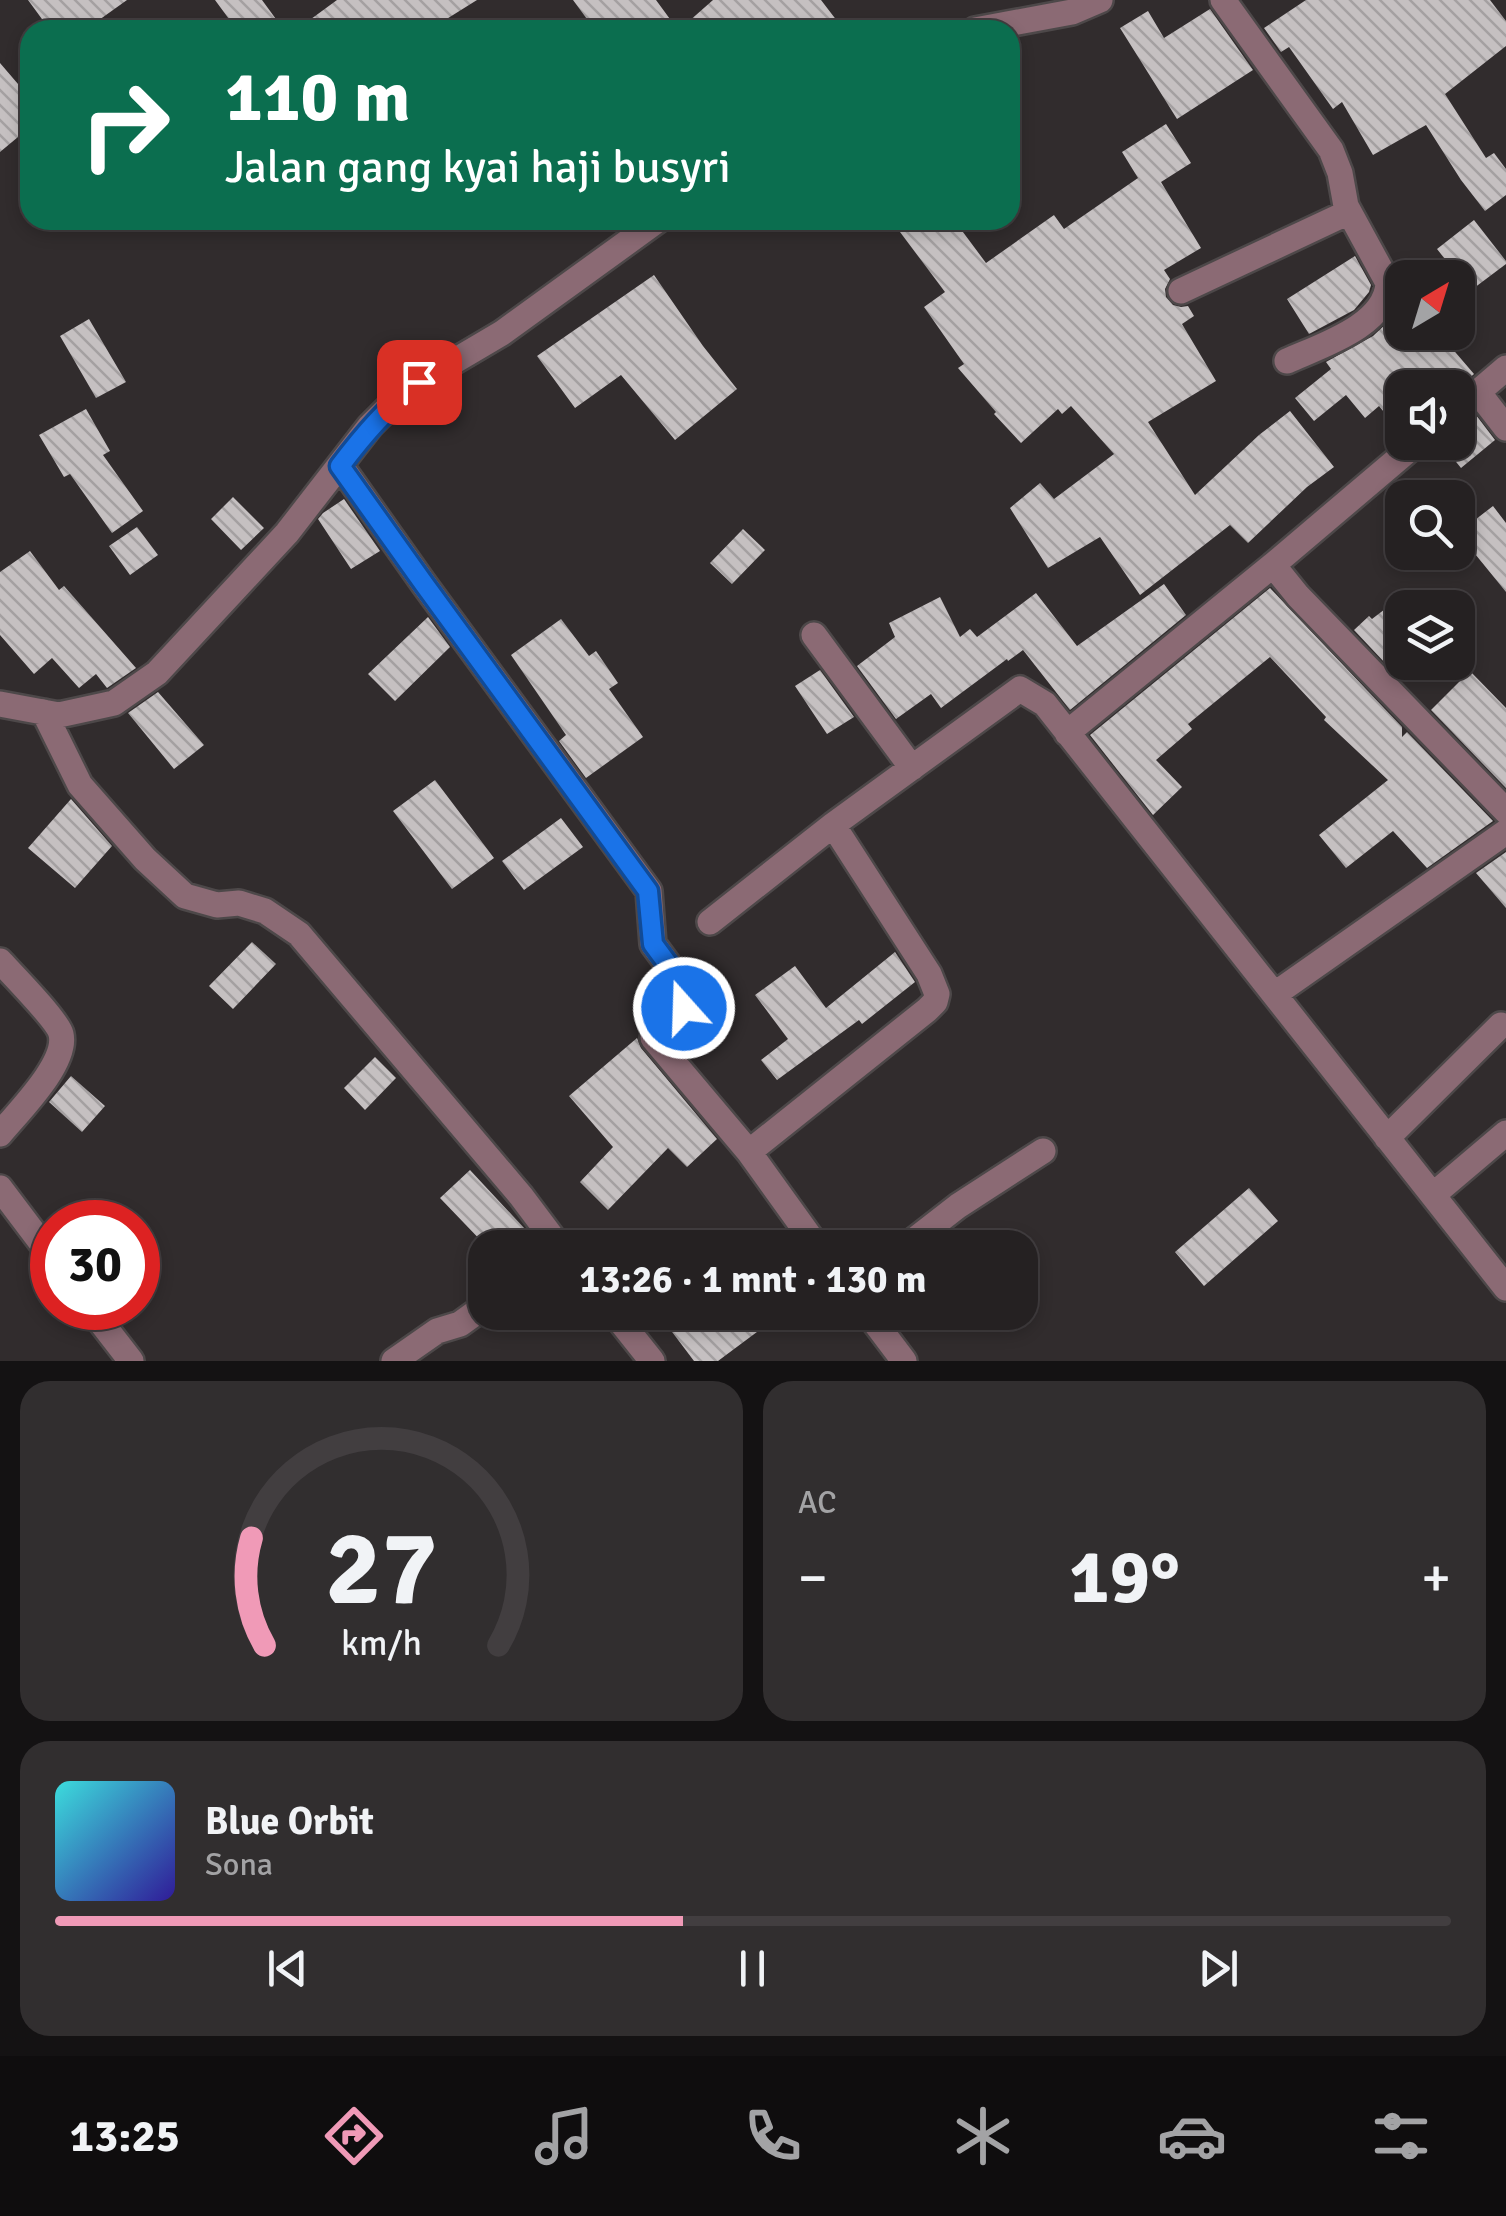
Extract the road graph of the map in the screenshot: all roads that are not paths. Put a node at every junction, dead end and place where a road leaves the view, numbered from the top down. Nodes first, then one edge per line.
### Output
1 (1100, 0) edge
2 (1223, 0) edge
3 (1020, 22) edge
4 (1349, 212) junction
5 (644, 230) edge
6 (1181, 292) dead end
7 (1287, 361) dead end
8 (1506, 368) edge
9 (1478, 392) junction
10 (1475, 395) edge
11 (1506, 428) edge
12 (1397, 460) edge
13 (340, 466) junction
14 (1273, 565) junction
15 (814, 635) dead end
16 (0, 704) edge
17 (44, 712) junction
18 (1067, 732) junction
19 (912, 768) junction
20 (1506, 811) edge
21 (833, 825) junction
22 (1506, 832) edge
23 (710, 922) dead end
24 (0, 961) edge
25 (1275, 994) junction
26 (1501, 1025) dead end
27 (1506, 1133) edge
28 (0, 1134) edge
29 (1388, 1138) junction
30 (1043, 1151) dead end
31 (749, 1152) junction
32 (0, 1188) edge
33 (1433, 1195) junction
34 (30, 1228) edge
35 (546, 1230) edge
36 (805, 1230) edge
37 (927, 1230) edge
38 (1506, 1288) edge
39 (468, 1318) edge
40 (107, 1330) edge
41 (627, 1330) edge
42 (881, 1330) edge
43 (131, 1361) edge
44 (394, 1361) edge
45 (652, 1361) edge
46 (904, 1361) edge

1 - 3 street
2 - 4 street
4 - 6 street
4 - 7 street
5 - 13 street
8 - 9 street
9 - 10 street
9 - 11 street
12 - 14 street
13 - 17 street
13 - 31 street
14 - 18 street
14 - 20 street
15 - 19 street
16 - 17 street
17 - 35 street
18 - 19 street
18 - 25 street
19 - 21 street
21 - 23 street
21 - 31 street
22 - 25 street
24 - 28 street
25 - 29 street
26 - 29 street
27 - 33 street
29 - 33 street
30 - 37 street
31 - 36 street
32 - 34 street
33 - 38 street
39 - 44 street
40 - 43 street
41 - 45 street
42 - 46 street

